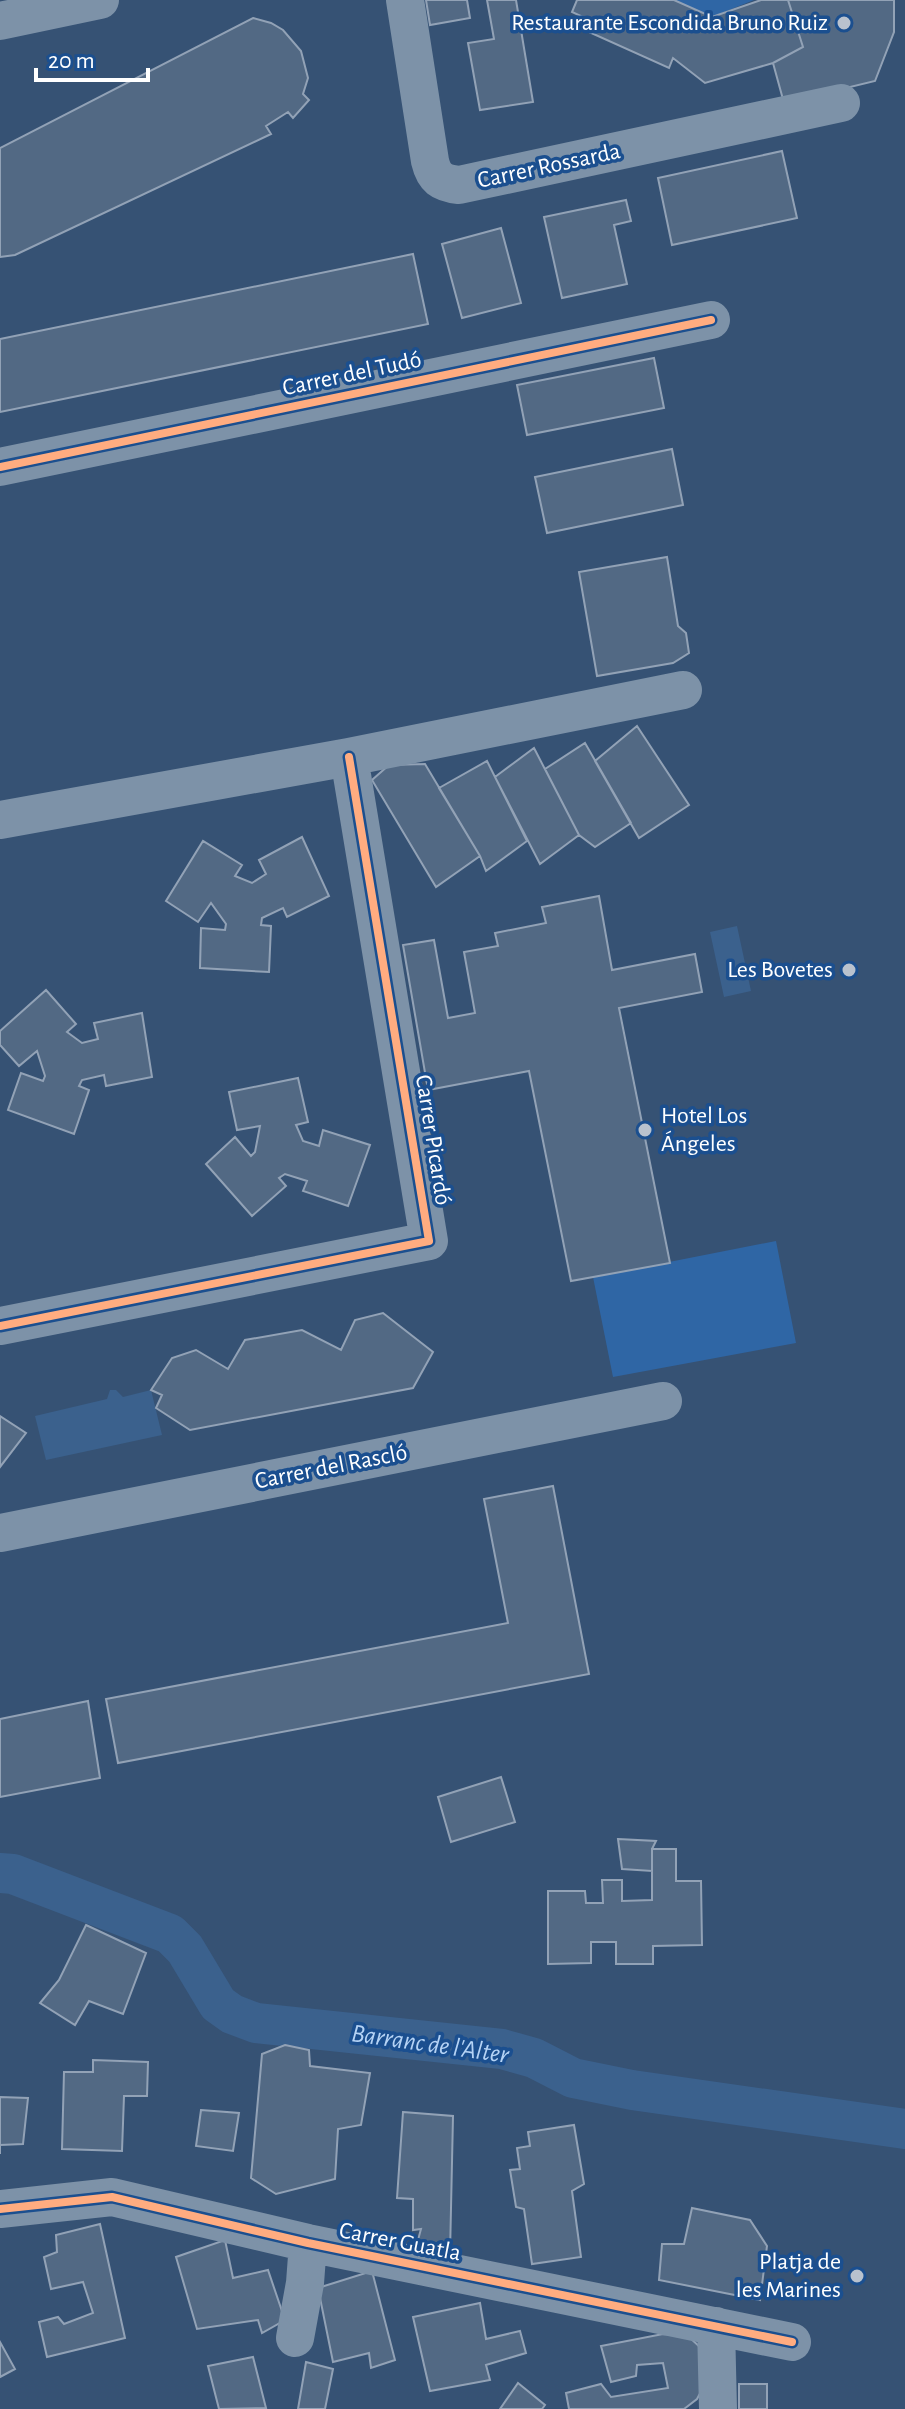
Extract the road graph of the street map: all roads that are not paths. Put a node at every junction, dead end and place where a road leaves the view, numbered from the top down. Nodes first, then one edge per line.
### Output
1 (100, 0) edge
2 (405, 0) edge
3 (0, 21) edge
4 (841, 103) dead end
5 (711, 320) dead end
6 (0, 467) edge
7 (683, 690) dead end
8 (349, 757) junction
9 (0, 820) edge
10 (0, 1326) edge
11 (663, 1401) dead end
12 (0, 1533) edge
13 (0, 2209) edge
14 (308, 2243) junction
15 (716, 2326) junction
16 (295, 2338) dead end
17 (792, 2342) dead end
18 (718, 2409) edge

1 - 3 street
2 - 4 street, Carrer Rossarda
5 - 6 street, Carrer del Tudó
7 - 8 street
8 - 9 street
8 - 10 street, Carrer Picardó
11 - 12 street, Carrer del Rascló
13 - 14 street, Carrer Guatla
14 - 15 street, Carrer Guatla
14 - 16 street, Carrer Guatla
15 - 17 street, Carrer Guatla
15 - 18 street

